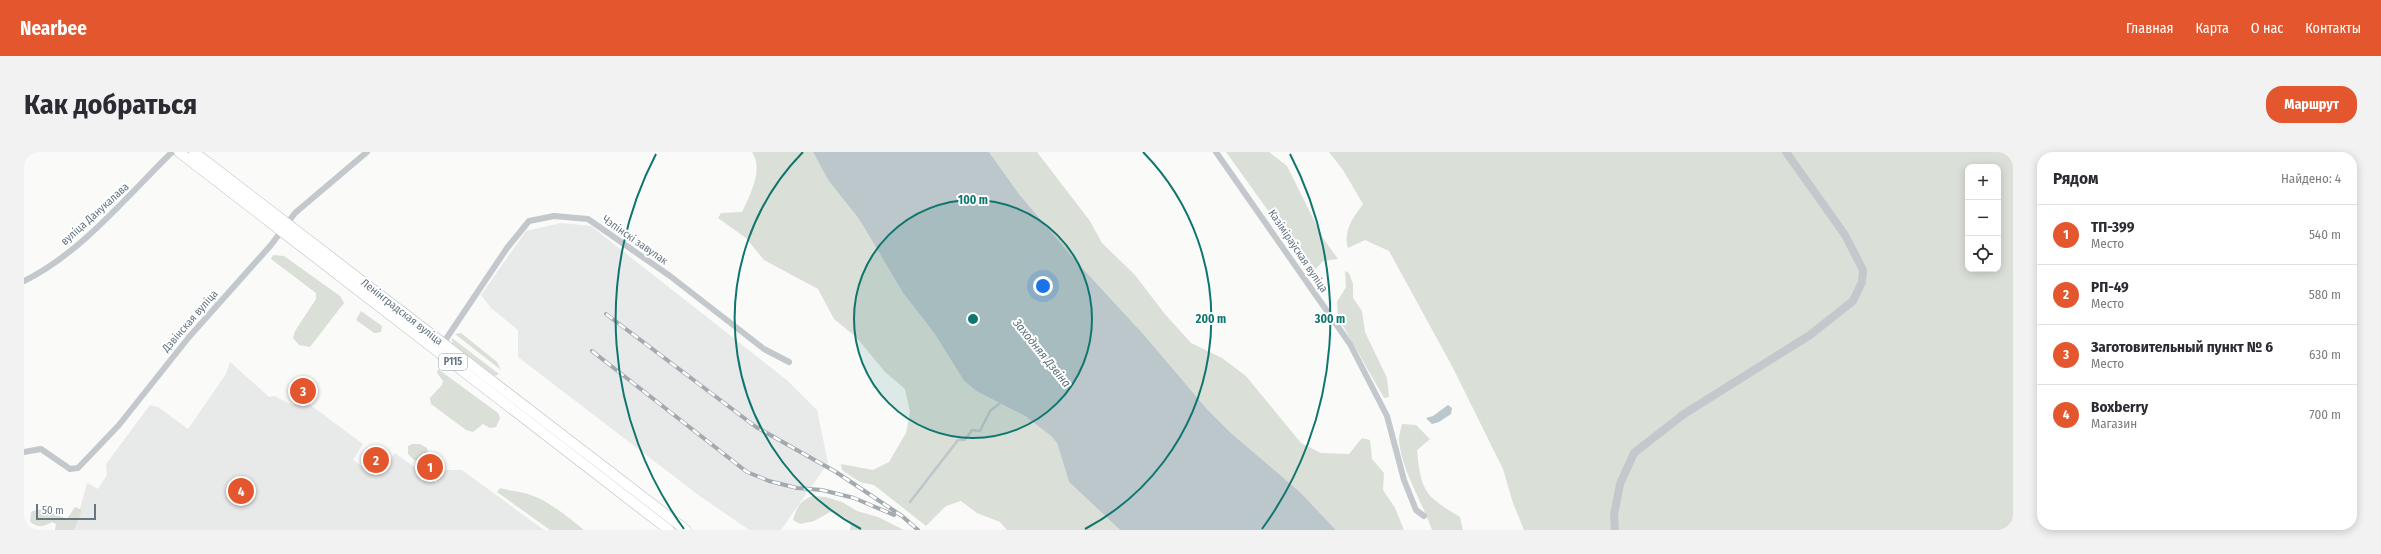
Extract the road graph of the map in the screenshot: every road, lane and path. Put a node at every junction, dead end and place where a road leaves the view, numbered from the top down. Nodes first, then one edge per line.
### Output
1 (172, 152) edge
2 (178, 152) edge
3 (194, 152) edge
4 (367, 152) edge
5 (1216, 152) edge
6 (1786, 152) edge
7 (284, 228) junction
8 (24, 281) edge
9 (440, 348) junction
10 (789, 362) dead end
11 (24, 452) edge
12 (1424, 516) dead end
13 (669, 530) edge
14 (686, 530) edge
15 (1615, 530) edge

1 - 8 street, вуліца Данукалава
2 - 7 main road, Ленінградская вуліца / Р115
3 - 7 main road, Ленінградская вуліца / Р115
4 - 7 street, Дзвінская вуліца
5 - 12 street, Казіміраўская вуліца
6 - 15 street
7 - 9 main road, Ленінградская вуліца / Р115
7 - 11 street, Дзвінская вуліца
9 - 10 street, Чэпінскі завулак
9 - 13 main road, Ленінградская вуліца / Р115
9 - 14 main road, Ленінградская вуліца / Р115

